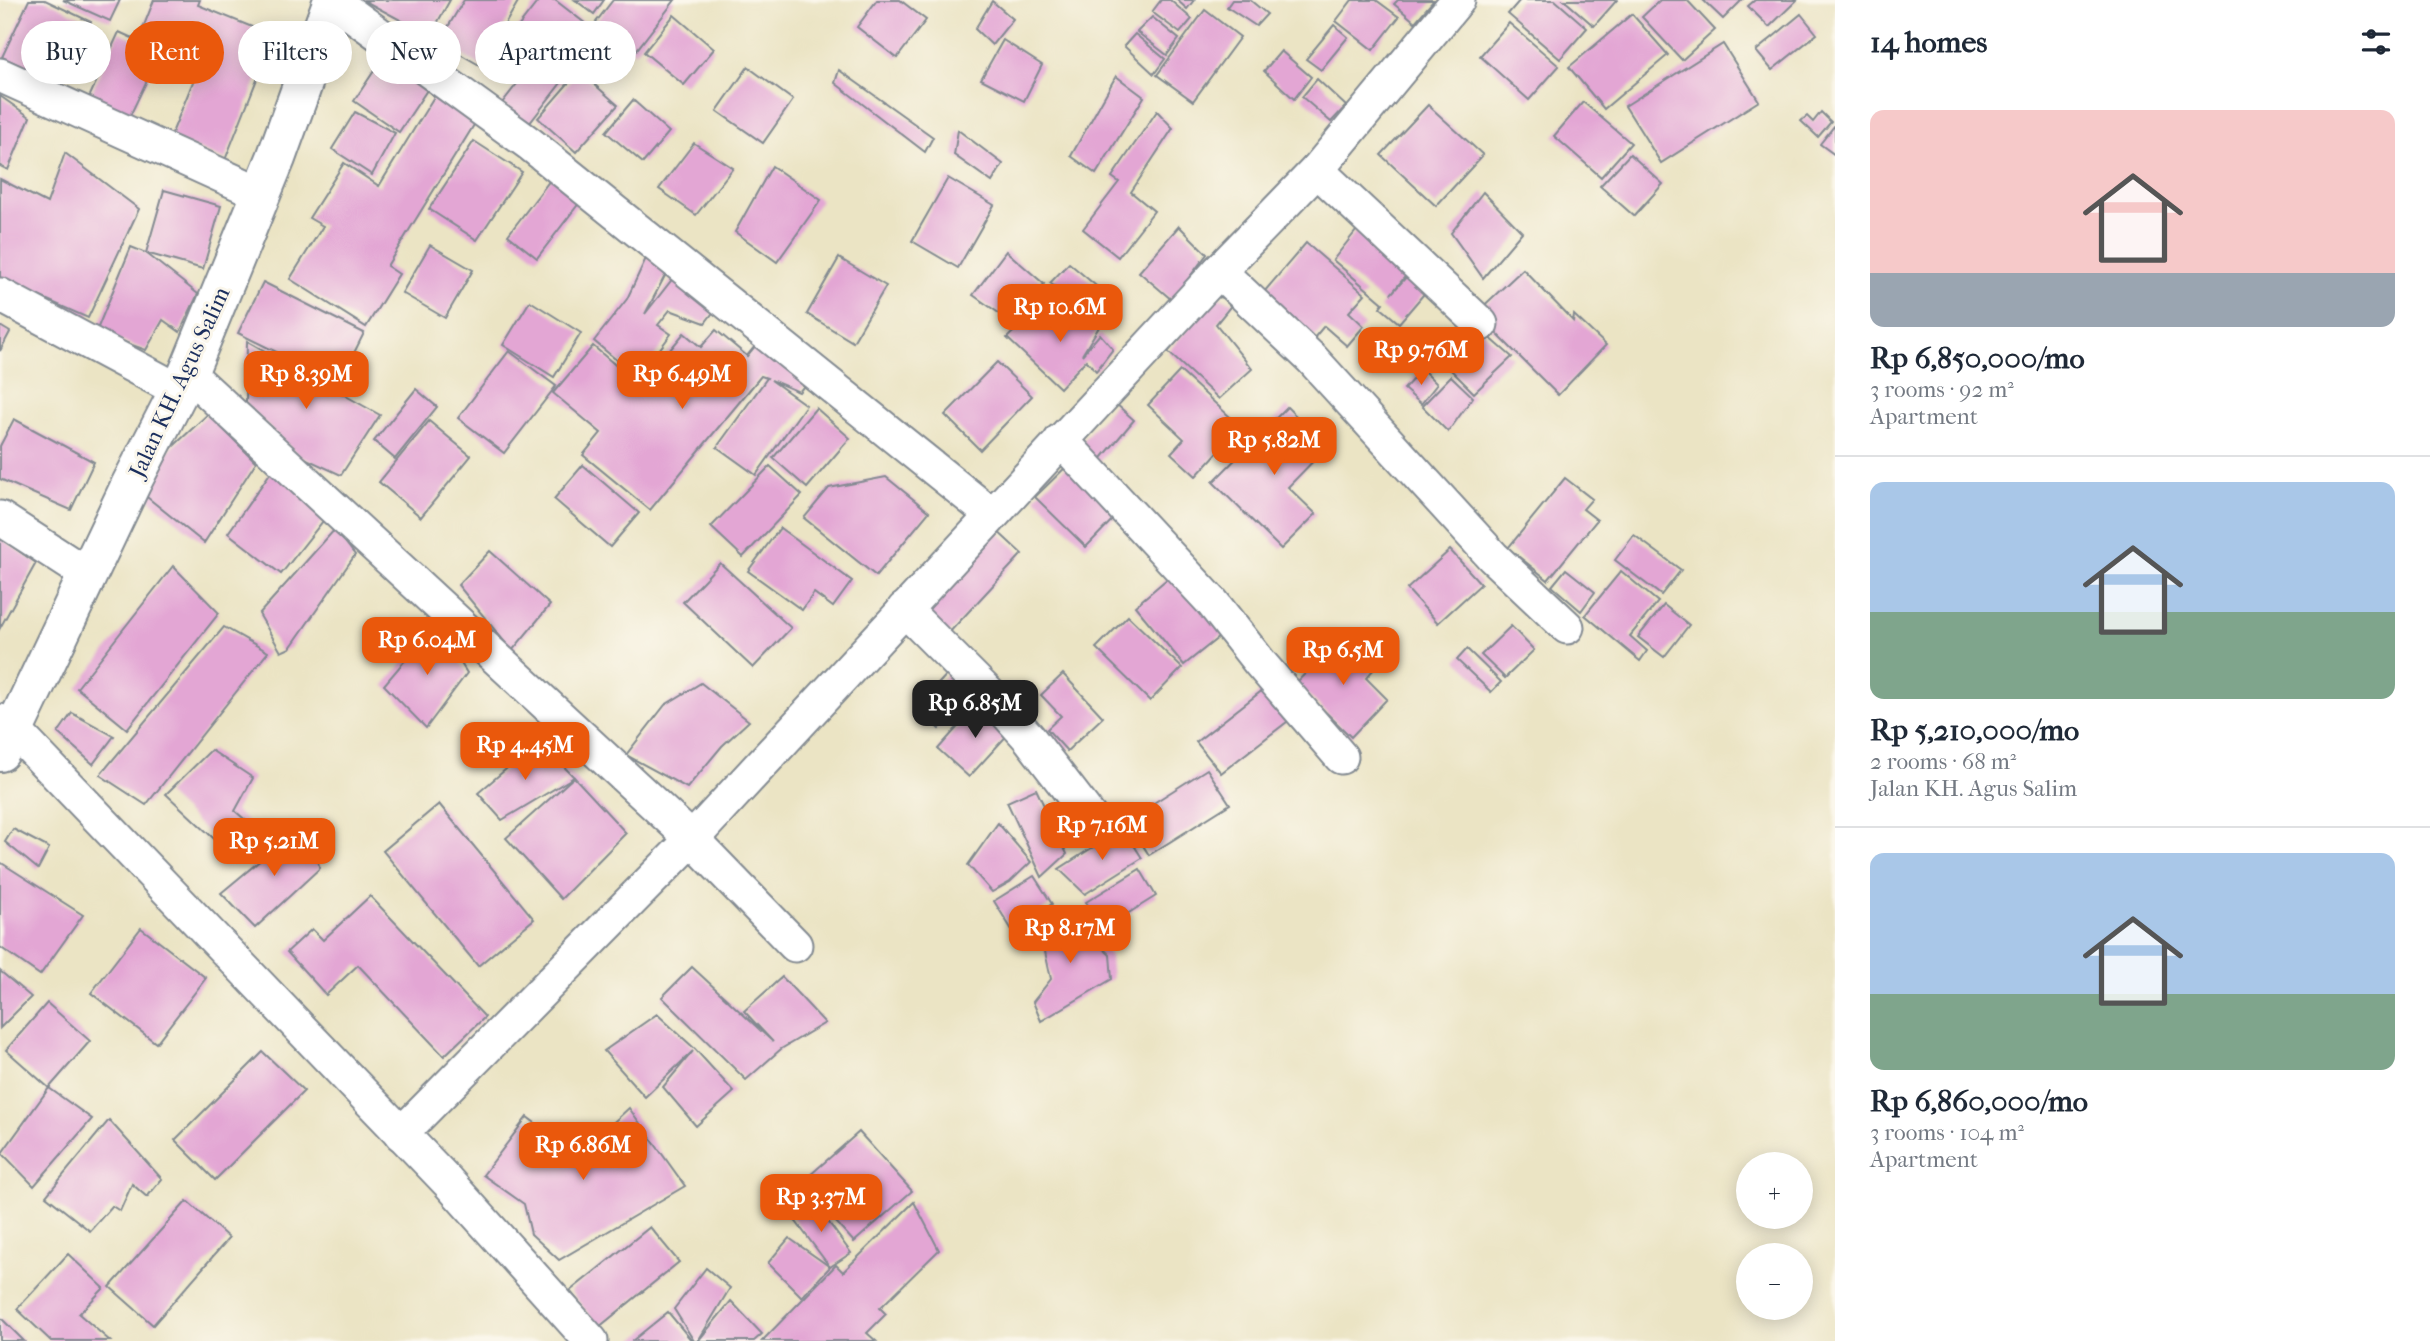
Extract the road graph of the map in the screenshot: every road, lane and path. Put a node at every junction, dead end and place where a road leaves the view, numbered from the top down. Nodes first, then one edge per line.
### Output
1 (332, 0) edge
2 (1458, 0) edge
3 (0, 75) edge
4 (1317, 170) junction
5 (262, 194) junction
6 (1219, 271) junction
7 (0, 295) edge
8 (1481, 324) dead end
9 (183, 381) junction
10 (1061, 440) junction
11 (992, 515) junction
12 (0, 518) edge
13 (88, 575) junction
14 (904, 609) junction
15 (1567, 627) dead end
16 (5, 734) edge
17 (1341, 757) dead end
18 (1100, 830) dead end
19 (692, 839) junction
20 (795, 945) dead end
21 (401, 1134) junction
22 (591, 1341) edge

1 - 5 main road, Jalan KH. Agus Salim
1 - 11 street
2 - 4 street
3 - 5 street
4 - 6 street
4 - 8 street
5 - 9 main road, Jalan KH. Agus Salim
6 - 10 street
6 - 15 street
7 - 9 street
9 - 13 main road, Jalan KH. Agus Salim
9 - 19 street
10 - 11 street
10 - 17 street
11 - 14 street
12 - 13 street
13 - 16 main road, Jalan KH. Agus Salim
14 - 18 street
14 - 19 street
16 - 21 street
19 - 20 street
19 - 21 street
21 - 22 street

